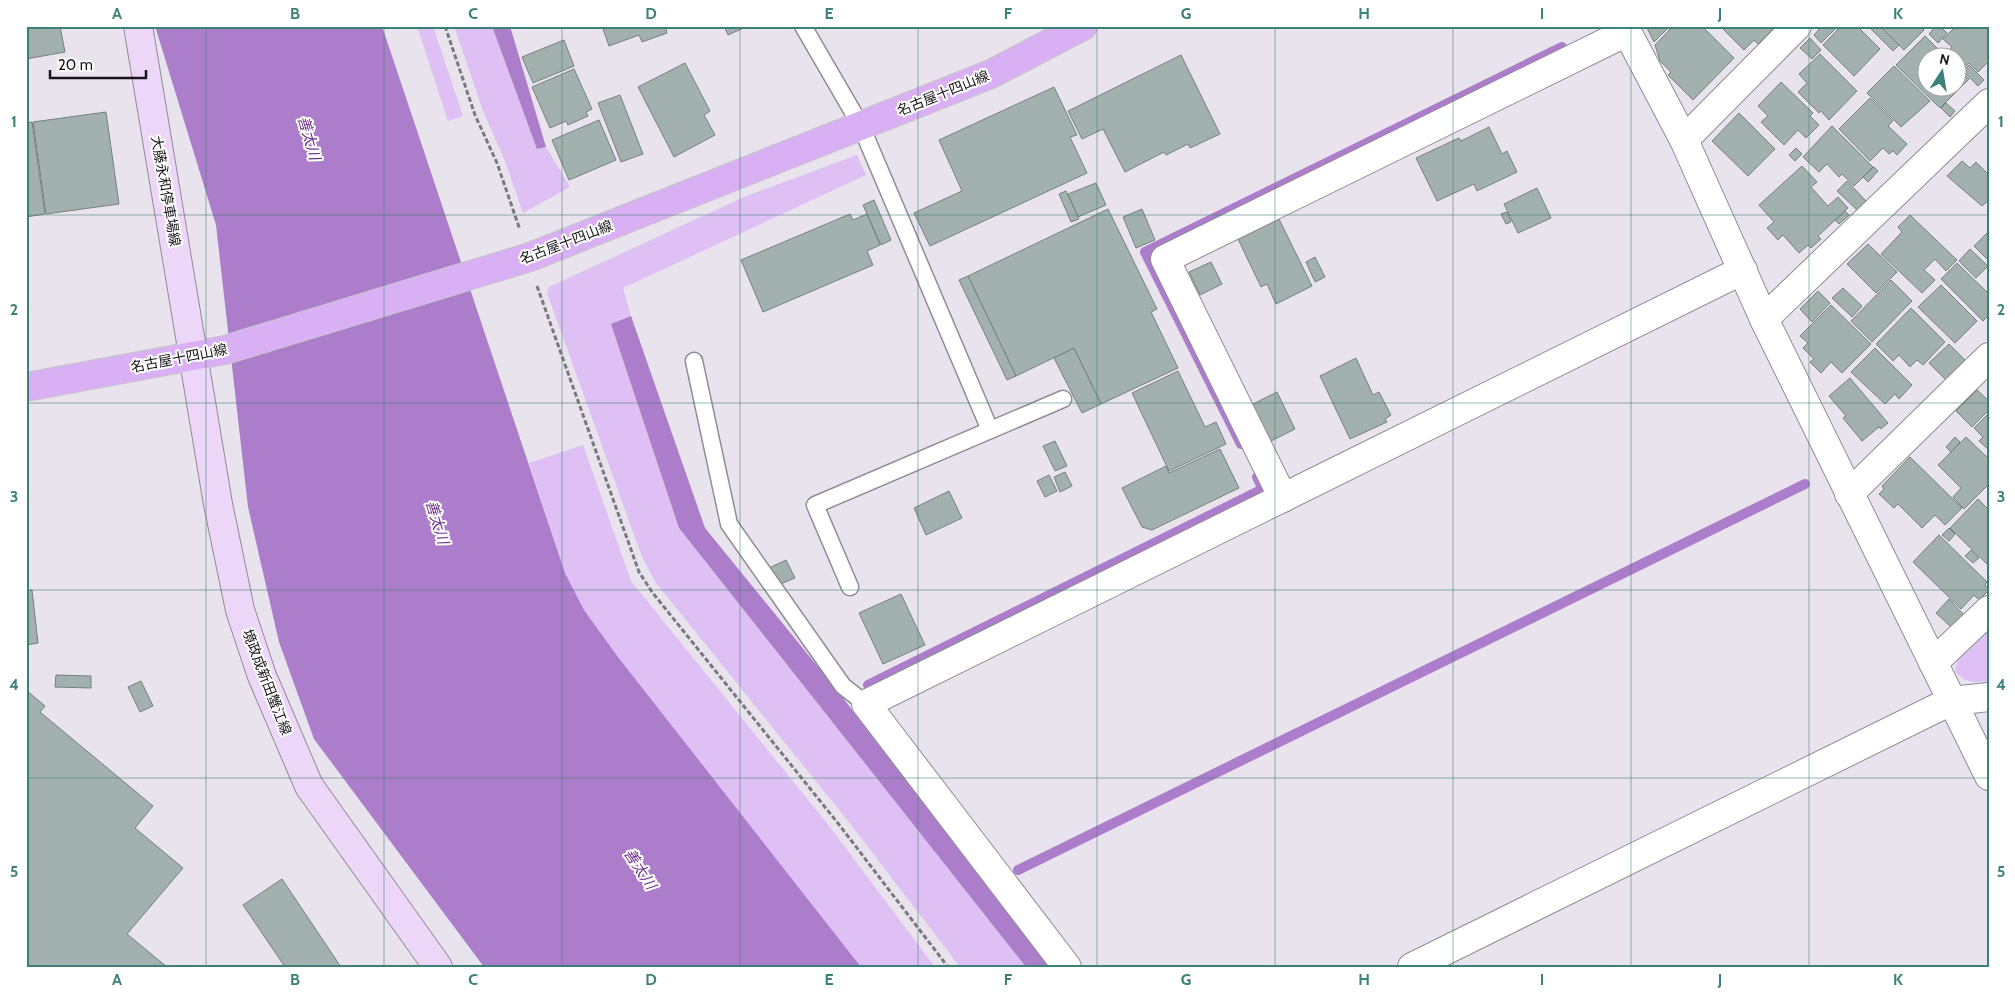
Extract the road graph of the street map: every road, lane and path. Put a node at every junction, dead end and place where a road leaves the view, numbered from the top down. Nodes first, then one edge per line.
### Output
1 (138, 26) edge
2 (445, 26) edge
3 (804, 26) edge
4 (1083, 26) edge
5 (1797, 26) edge
6 (1625, 29) edge
7 (1592, 37) edge
8 (1989, 103) edge
9 (860, 126) junction
10 (1684, 140) junction
11 (521, 259) junction
12 (1743, 270) junction
13 (1764, 319) junction
14 (194, 357) junction
15 (1989, 358) edge
16 (694, 361) dead end
17 (26, 387) edge
18 (1063, 400) dead end
19 (990, 430) junction
20 (1849, 494) junction
21 (1283, 498) junction
22 (850, 587) dead end
23 (1989, 610) edge
24 (1933, 663) junction
25 (1989, 697) edge
26 (1951, 701) junction
27 (866, 704) junction
28 (1989, 776) edge
29 (438, 967) edge
30 (948, 967) edge
31 (1067, 967) edge
32 (1412, 967) edge

1 - 14 main road, 大藤永和停車場線
2 - 11 path
3 - 9 lane
4 - 9 main road, 名古屋十四山線
5 - 10 street
6 - 7 street
6 - 10 street
7 - 21 street
8 - 13 street
9 - 11 main road, 名古屋十四山線
9 - 19 lane
10 - 12 street
11 - 14 main road, 名古屋十四山線
11 - 30 path
12 - 13 street
12 - 21 street
13 - 20 street
14 - 17 main road, 名古屋十四山線
14 - 29 main road, 境政成新田蟹江線
15 - 20 street
16 - 27 lane
18 - 19 lane
19 - 22 lane
20 - 24 street
21 - 27 street
23 - 24 street
24 - 26 street
25 - 26 street
26 - 28 street
26 - 32 street
27 - 31 street

